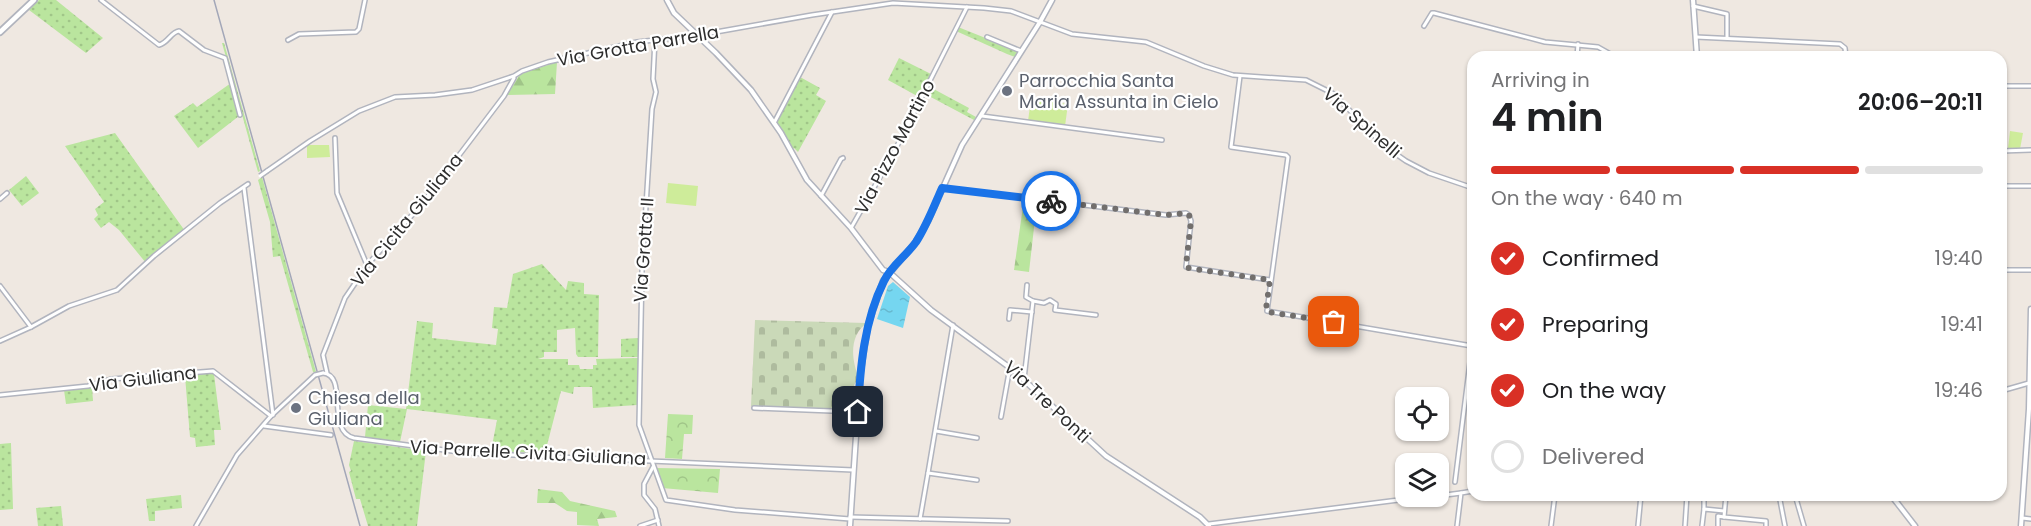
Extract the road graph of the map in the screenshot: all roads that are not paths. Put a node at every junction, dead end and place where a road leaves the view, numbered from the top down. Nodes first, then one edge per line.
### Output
1 (101, 0) edge
2 (365, 0) edge
3 (667, 0) edge
4 (1052, 0) edge
5 (1693, 0) edge
6 (32, 1) edge
7 (1693, 6) junction
8 (967, 7) junction
9 (832, 12) junction
10 (1041, 22) junction
11 (1424, 26) dead end
12 (0, 32) edge
13 (699, 35) junction
14 (987, 37) dead end
15 (1695, 37) junction
16 (1726, 37) junction
17 (655, 39) junction
18 (288, 40) dead end
19 (1578, 44) junction
20 (1022, 51) junction
21 (1577, 51) edge
22 (1606, 51) edge
23 (1696, 51) edge
24 (1845, 51) edge
25 (1240, 75) junction
26 (514, 76) junction
27 (2007, 86) edge
28 (2031, 86) edge
29 (240, 115) dead end
30 (982, 116) junction
31 (774, 123) junction
32 (335, 138) dead end
33 (1162, 140) dead end
34 (2031, 150) edge
35 (2007, 151) edge
36 (843, 158) dead end
37 (260, 176) dead end
38 (248, 184) dead end
39 (1467, 186) edge
40 (2007, 186) edge
41 (2031, 186) edge
42 (244, 187) junction
43 (942, 188) junction
44 (7, 193) dead end
45 (821, 196) junction
46 (0, 199) edge
47 (851, 228) junction
48 (367, 266) junction
49 (2007, 270) edge
50 (2031, 270) edge
51 (889, 272) junction
52 (1270, 280) junction
53 (1027, 285) dead end
54 (0, 286) edge
55 (1033, 301) junction
56 (2031, 309) edge
57 (1032, 312) junction
58 (1096, 315) dead end
59 (1009, 319) dead end
60 (952, 325) junction
61 (31, 327) junction
62 (0, 341) edge
63 (1467, 345) edge
64 (1010, 367) junction
65 (325, 373) junction
66 (1024, 379) junction
67 (2030, 383) edge
68 (1467, 386) edge
69 (2007, 389) edge
70 (0, 395) edge
71 (754, 408) dead end
72 (858, 412) junction
73 (272, 416) junction
74 (1001, 417) dead end
75 (264, 426) junction
76 (936, 431) junction
77 (331, 435) dead end
78 (977, 438) dead end
79 (651, 460) junction
80 (653, 467) junction
81 (853, 470) junction
82 (928, 473) junction
83 (977, 480) dead end
84 (1455, 482) dead end
85 (1467, 492) edge
86 (1461, 493) junction
87 (1449, 495) edge
88 (1395, 501) edge
89 (1554, 501) edge
90 (1640, 501) edge
91 (1687, 501) edge
92 (1704, 501) edge
93 (1726, 501) edge
94 (1780, 501) edge
95 (1797, 501) edge
96 (1896, 501) edge
97 (1704, 509) junction
98 (1725, 511) junction
99 (1724, 517) junction
100 (850, 518) junction
101 (2022, 518) junction
102 (921, 519) junction
103 (2031, 519) edge
104 (658, 520) junction
105 (1008, 522) dead end
106 (1208, 525) edge
107 (196, 526) edge
108 (640, 526) edge
109 (659, 526) edge
110 (850, 526) edge
111 (1457, 526) edge
112 (1551, 526) edge
113 (1638, 526) edge
114 (1685, 526) edge
115 (1702, 526) edge
116 (1718, 526) edge
117 (1766, 526) edge
118 (1785, 526) edge
119 (1804, 526) edge
120 (1915, 526) edge
121 (2021, 526) edge

1 - 29 street
2 - 18 street
3 - 13 street, Via Pizzo Martino
4 - 10 street
5 - 7 street
6 - 12 main road
7 - 15 street
7 - 16 street
8 - 9 street, Via Grotta Parrella
8 - 10 street, Via Grotta Parrella
8 - 47 street, Via Pizzo Martino
9 - 13 street, Via Grotta Parrella
9 - 31 street
10 - 20 street
10 - 25 street, Via Spinelli
11 - 19 street
13 - 17 street, Via Grotta Parrella
13 - 31 street, Via Pizzo Martino
14 - 20 street
15 - 16 street
15 - 23 street
16 - 24 street
17 - 26 street, Via Grotta Parrella
17 - 79 street, Via Grotta II
19 - 21 street
19 - 22 street
20 - 30 street
25 - 39 street, Via Spinelli
25 - 52 street
26 - 37 street, Via Grotta Parrella, bridge
26 - 48 street, Via Cicita Giuliana
27 - 28 street
30 - 33 street
30 - 43 street
31 - 45 street, Via Pizzo Martino
32 - 48 street
34 - 35 street
36 - 45 street
38 - 42 street
40 - 41 street
42 - 61 street
42 - 73 street
43 - 51 street
43 - 52 street
44 - 46 street
45 - 47 street, Via Pizzo Martino
47 - 51 street, Via Pizzo Martino
48 - 65 street, Via Cicita Giuliana
49 - 50 street
51 - 60 street, Via Tre Ponti
51 - 72 street
52 - 63 street
53 - 55 street
54 - 61 street
55 - 57 street
55 - 58 street
56 - 67 street
57 - 59 street
57 - 66 street
60 - 64 street, Via Tre Ponti
60 - 76 street
61 - 62 street
64 - 66 street, Via Tre Ponti
64 - 74 street
65 - 73 street, bridge
65 - 79 street, Via Parrelle Civita Giuliana
66 - 106 street, Via Tre Ponti
67 - 69 street
67 - 101 street
68 - 84 street
70 - 73 street, Via Giuliana
71 - 72 street
72 - 81 street
73 - 75 street
75 - 77 street
75 - 107 street
76 - 78 street
76 - 82 street
79 - 80 street, Via Grotta II
79 - 81 street, Via Parrelle Civita Giuliana
80 - 100 street, Via Grotta II
80 - 104 street
81 - 100 street
82 - 83 street
82 - 102 street
85 - 86 street
86 - 87 street
86 - 111 street
88 - 106 street
89 - 112 street
90 - 113 street
91 - 114 street
92 - 97 street
93 - 98 street
94 - 118 street
95 - 119 street
96 - 120 street
97 - 98 street
97 - 115 street
98 - 99 street
99 - 116 street
99 - 117 street
100 - 102 street
100 - 110 street
101 - 103 street
101 - 121 street
102 - 105 street
104 - 108 street
104 - 109 street

